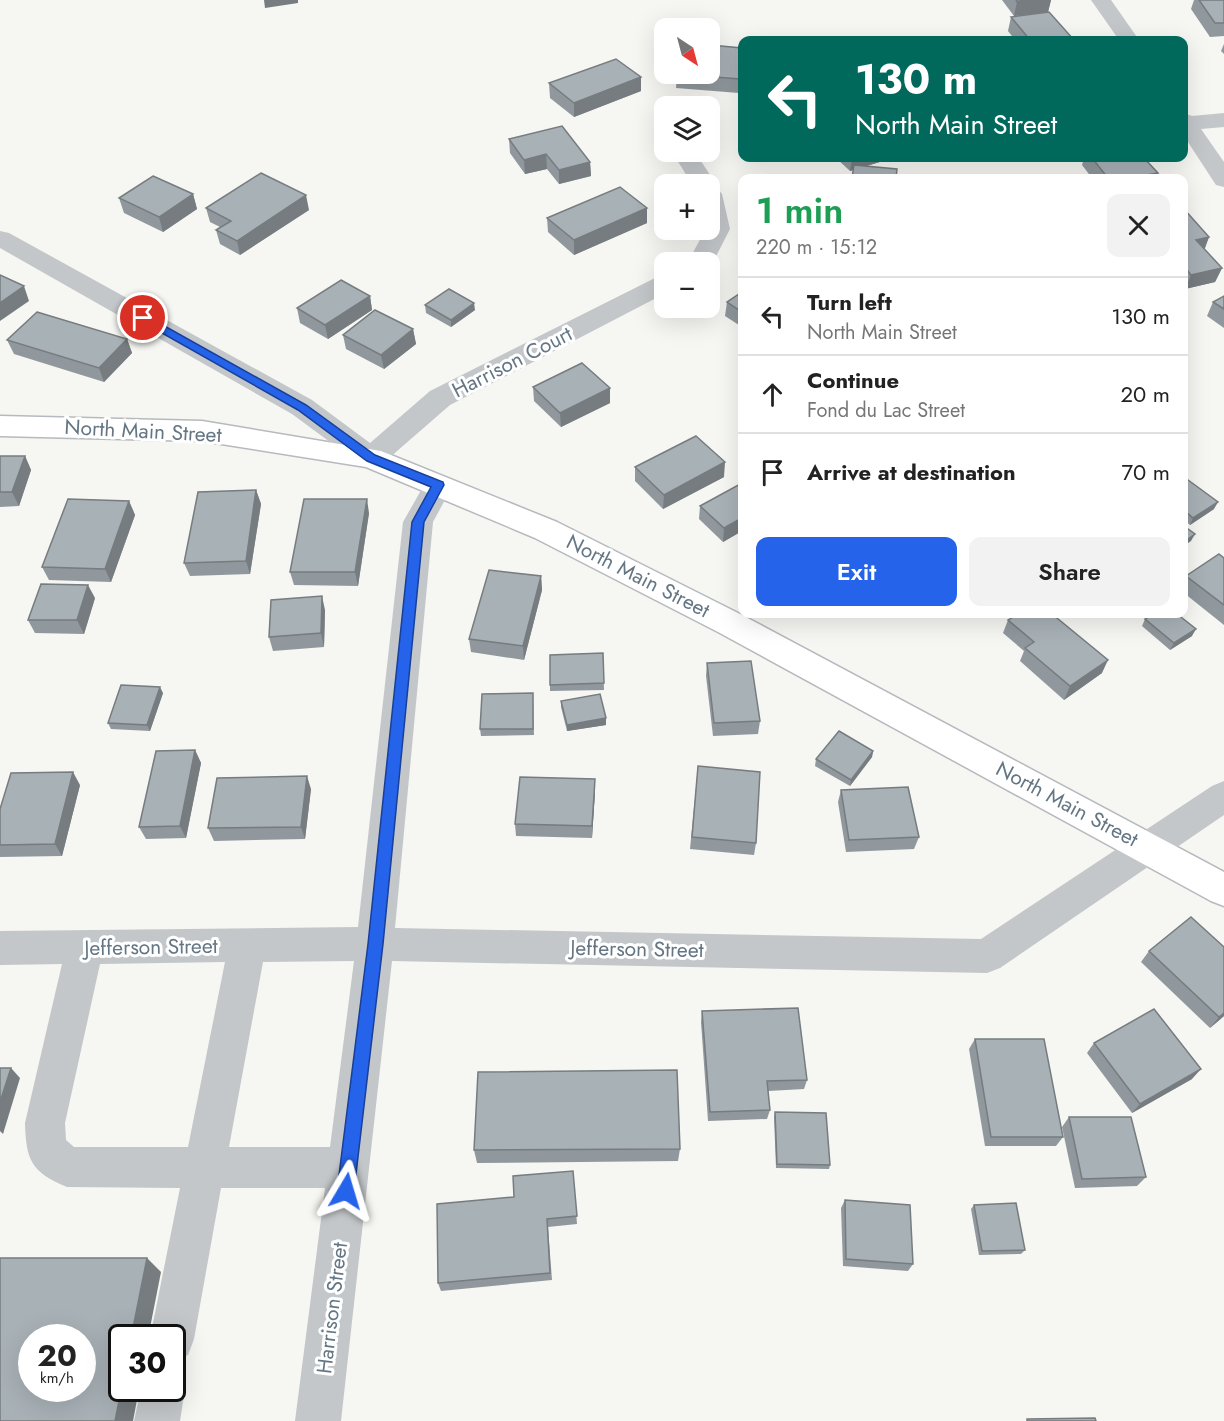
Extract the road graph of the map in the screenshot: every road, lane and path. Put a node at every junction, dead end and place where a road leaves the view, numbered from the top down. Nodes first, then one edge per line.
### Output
1 (1101, 0) edge
2 (1126, 36) edge
3 (1224, 120) edge
4 (1188, 122) edge
5 (1188, 128) edge
6 (1224, 180) edge
7 (0, 238) edge
8 (654, 289) edge
9 (0, 426) edge
10 (371, 458) junction
11 (438, 485) junction
12 (1224, 796) edge
13 (1149, 848) junction
14 (1224, 890) edge
15 (375, 944) junction
16 (248, 946) junction
17 (85, 947) junction
18 (0, 948) edge
19 (348, 1168) junction
20 (205, 1169) junction
21 (175, 1324) edge
22 (161, 1402) edge
23 (157, 1421) edge
24 (318, 1421) edge

1 - 2 street
3 - 4 street
5 - 6 street
7 - 10 street
8 - 10 street, Harrison Court
9 - 10 main road, North Main Street
10 - 11 main road, North Main Street
11 - 13 main road, North Main Street
11 - 15 street, Harrison Street
12 - 13 street, Jefferson Street
13 - 14 main road, North Main Street
13 - 15 street, Jefferson Street
15 - 16 street, Jefferson Street
15 - 19 street, Harrison Street
16 - 17 street, Jefferson Street
16 - 20 street
17 - 18 street, Jefferson Street
17 - 20 street
19 - 20 street
19 - 24 street, Harrison Street
20 - 21 street
22 - 23 street

